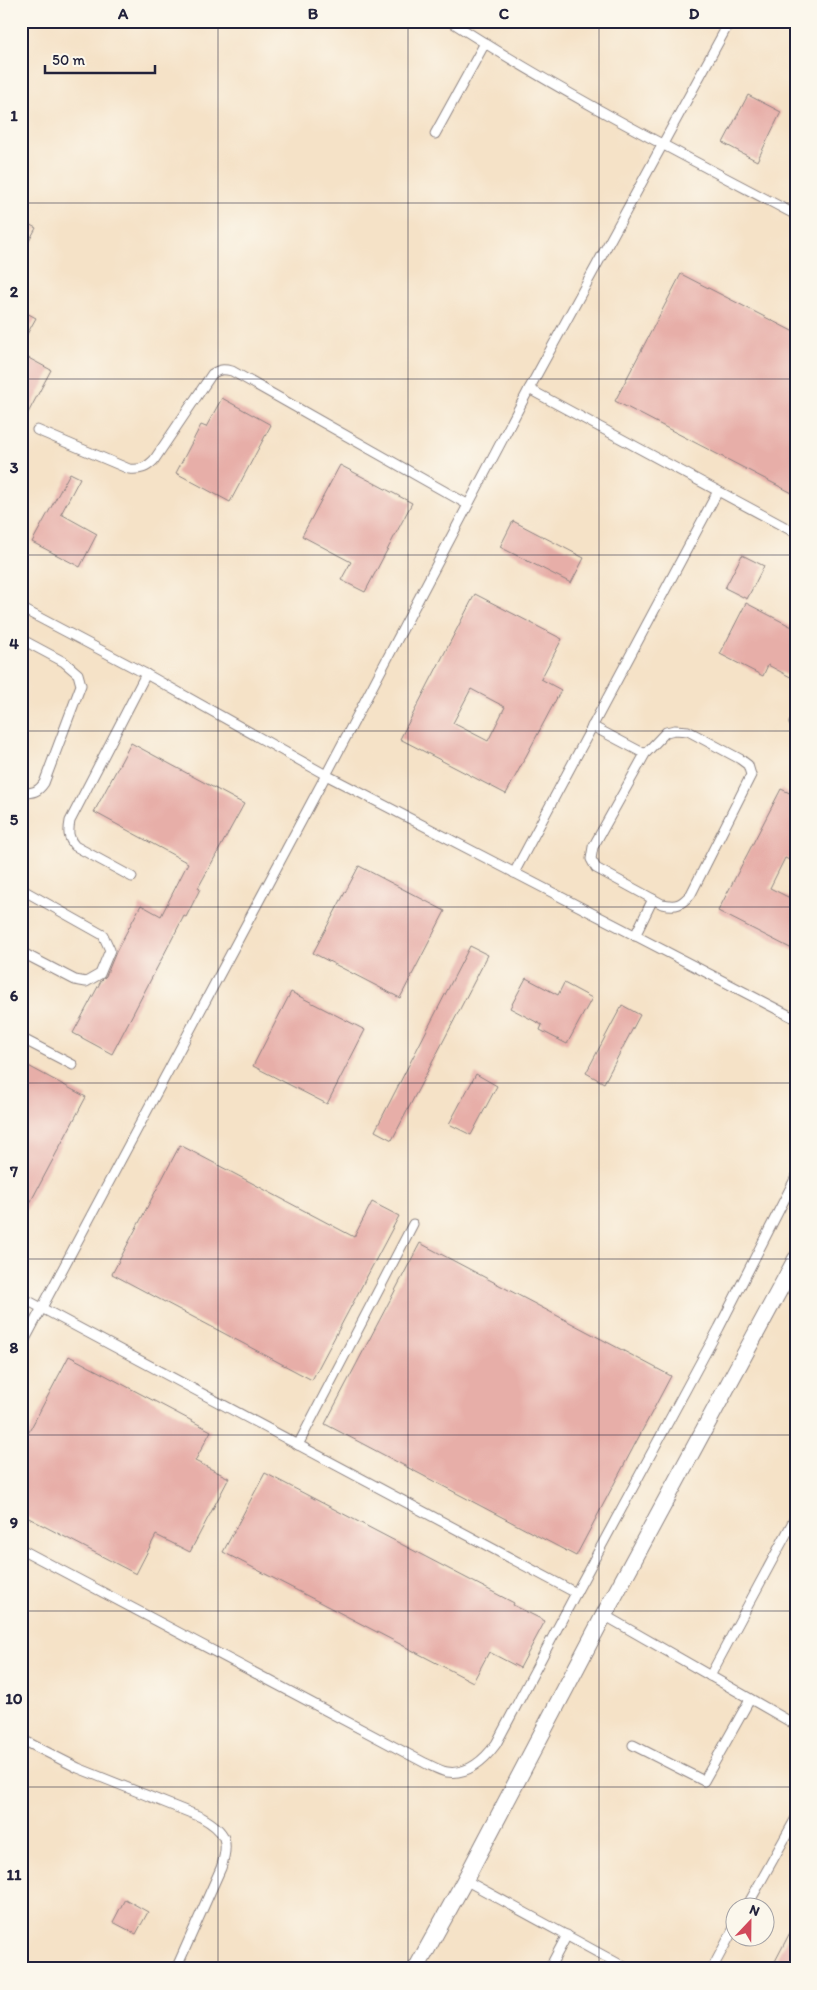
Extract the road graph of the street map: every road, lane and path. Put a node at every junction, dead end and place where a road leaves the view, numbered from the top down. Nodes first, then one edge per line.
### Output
1 (450, 21) edge
2 (730, 21) edge
3 (485, 44) junction
4 (435, 134) dead end
5 (663, 145) junction
6 (796, 215) edge
7 (529, 389) junction
8 (37, 430) dead end
9 (718, 491) junction
10 (467, 504) junction
11 (796, 534) edge
12 (21, 608) edge
13 (21, 638) edge
14 (146, 674) junction
15 (592, 726) junction
16 (645, 754) junction
17 (326, 776) junction
18 (22, 793) edge
19 (514, 873) junction
20 (132, 877) dead end
21 (21, 889) edge
22 (653, 899) junction
23 (635, 936) junction
24 (21, 952) edge
25 (796, 1020) edge
26 (21, 1038) edge
27 (73, 1065) dead end
28 (796, 1177) edge
29 (413, 1224) dead end
30 (796, 1259) edge
31 (790, 1285) edge
32 (21, 1296) edge
33 (42, 1308) junction
34 (21, 1347) edge
35 (298, 1445) junction
36 (796, 1516) edge
37 (21, 1549) edge
38 (576, 1593) junction
39 (604, 1615) junction
40 (710, 1676) junction
41 (750, 1699) junction
42 (796, 1725) edge
43 (21, 1740) edge
44 (633, 1745) dead end
45 (796, 1818) edge
46 (465, 1880) junction
47 (752, 1898) edge
48 (567, 1935) junction
49 (724, 1947) edge
50 (176, 1969) edge
51 (416, 1969) edge
52 (550, 1969) edge
53 (628, 1969) edge
54 (712, 1969) edge

1 - 3 lane
2 - 5 lane
3 - 4 lane
3 - 5 lane
5 - 6 lane
5 - 7 lane
7 - 9 lane
7 - 10 lane
8 - 10 lane
9 - 11 lane
9 - 15 lane
10 - 17 lane
12 - 14 lane
13 - 18 lane
14 - 17 lane
14 - 20 lane
15 - 16 lane
15 - 19 lane
16 - 22 lane
16 - 22 lane
17 - 19 lane
17 - 33 lane
19 - 23 lane
21 - 24 lane
22 - 23 lane
23 - 25 lane
26 - 27 lane
28 - 38 lane
29 - 35 lane
30 - 31 street
31 - 39 street
32 - 33 lane
33 - 34 lane
33 - 35 lane
35 - 38 lane
36 - 40 lane
37 - 38 lane
39 - 40 lane
39 - 46 street
40 - 41 lane
41 - 42 lane
41 - 44 lane
43 - 50 lane
45 - 47 lane
46 - 48 lane
46 - 51 street
48 - 52 lane
48 - 53 lane
49 - 54 lane

